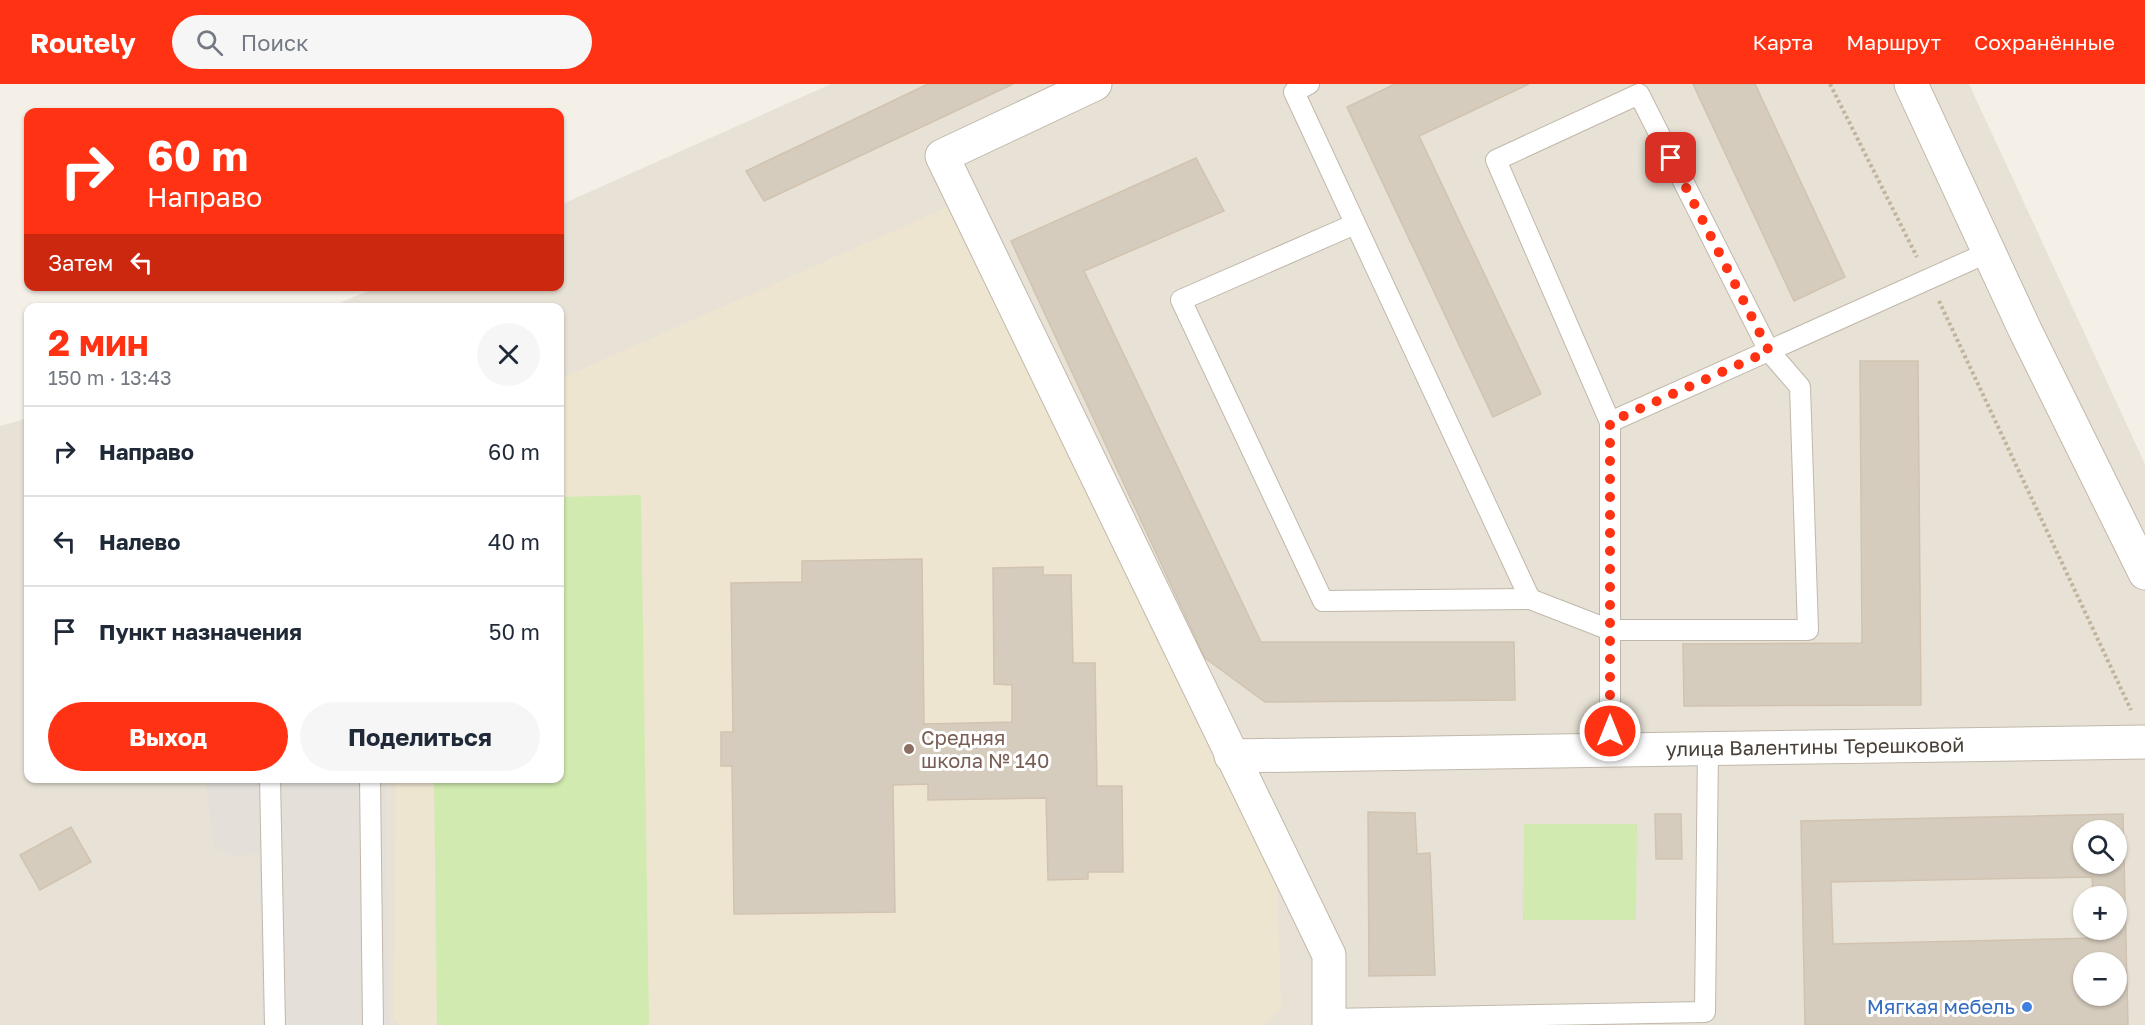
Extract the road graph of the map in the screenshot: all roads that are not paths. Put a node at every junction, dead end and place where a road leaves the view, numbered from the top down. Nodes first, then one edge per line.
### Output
1 (1095, 84) edge
2 (1309, 84) edge
3 (1911, 84) edge
4 (1355, 224) junction
5 (1989, 252) junction
6 (1769, 351) junction
7 (1610, 422) junction
8 (2145, 573) edge
9 (1530, 599) junction
10 (1610, 630) junction
11 (2144, 743) edge
12 (1708, 749) junction
13 (1610, 751) junction
14 (1231, 756) junction
15 (270, 783) edge
16 (370, 783) edge
17 (1329, 1022) edge
18 (275, 1025) edge
19 (373, 1025) edge

1 - 14 street
2 - 4 lane
3 - 5 street
4 - 9 lane
4 - 9 lane
5 - 6 lane
5 - 8 street
6 - 7 lane
6 - 7 lane
6 - 10 lane
7 - 10 lane
9 - 10 lane
10 - 13 lane
11 - 12 street, улица Валентины Терешковой
12 - 13 street, улица Валентины Терешковой
12 - 17 lane
13 - 14 street, улица Валентины Терешковой
14 - 17 street
15 - 18 lane
16 - 19 lane

